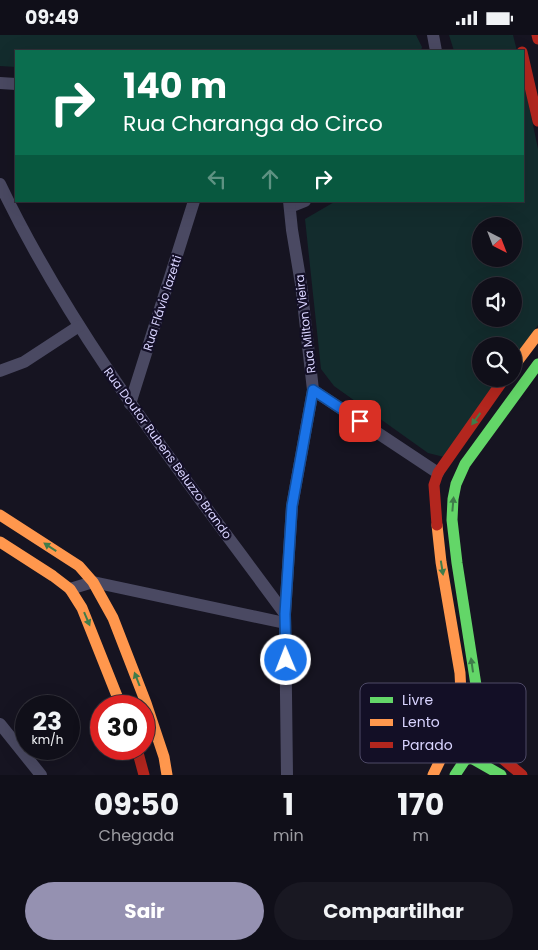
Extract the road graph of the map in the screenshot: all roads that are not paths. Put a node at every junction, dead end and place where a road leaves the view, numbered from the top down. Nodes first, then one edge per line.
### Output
1 (433, 35) edge
2 (537, 35) edge
3 (538, 39) edge
4 (436, 50) edge
5 (524, 58) edge
6 (0, 83) edge
7 (15, 84) edge
8 (538, 121) edge
9 (0, 184) edge
10 (194, 202) edge
11 (289, 204) edge
12 (79, 326) junction
13 (538, 334) edge
14 (522, 355) edge
15 (538, 364) edge
16 (0, 371) edge
17 (498, 387) edge
18 (313, 390) junction
19 (130, 404) junction
20 (438, 473) junction
21 (0, 515) edge
22 (0, 542) edge
23 (93, 582) junction
24 (70, 589) junction
25 (285, 618) junction
26 (460, 683) edge
27 (475, 683) edge
28 (117, 695) edge
29 (0, 724) edge
30 (140, 760) edge
31 (439, 763) edge
32 (466, 763) edge
33 (477, 763) edge
34 (508, 763) edge
35 (41, 775) edge
36 (144, 775) edge
37 (167, 775) edge
38 (287, 775) edge
39 (433, 775) edge
40 (455, 775) edge
41 (501, 775) edge
42 (522, 775) edge

1 - 4 street
2 - 3 main road
5 - 8 main road
6 - 7 street
9 - 12 street, Rua Doutor Rubens Beluzzo Brando
10 - 19 street, Rua Flávio Iazetti
11 - 18 street, Rua Milton Vieira
12 - 16 street
12 - 19 street, Rua Doutor Rubens Beluzzo Brando
13 - 14 main road
27 -> 15 main road
17 -> 20 main road
18 - 20 street
18 - 25 street, Rua Milton Vieira
19 - 25 street, Rua Doutor Rubens Beluzzo Brando
20 -> 26 main road
23 -> 21 main road
22 - 24 main road
23 - 24 street
23 - 25 street
37 -> 23 main road
24 -> 28 main road
25 - 38 street, Rua Milton Vieira
29 - 35 street
30 - 36 main road
31 - 39 main road
32 - 40 main road
33 - 41 main road
34 - 42 main road

